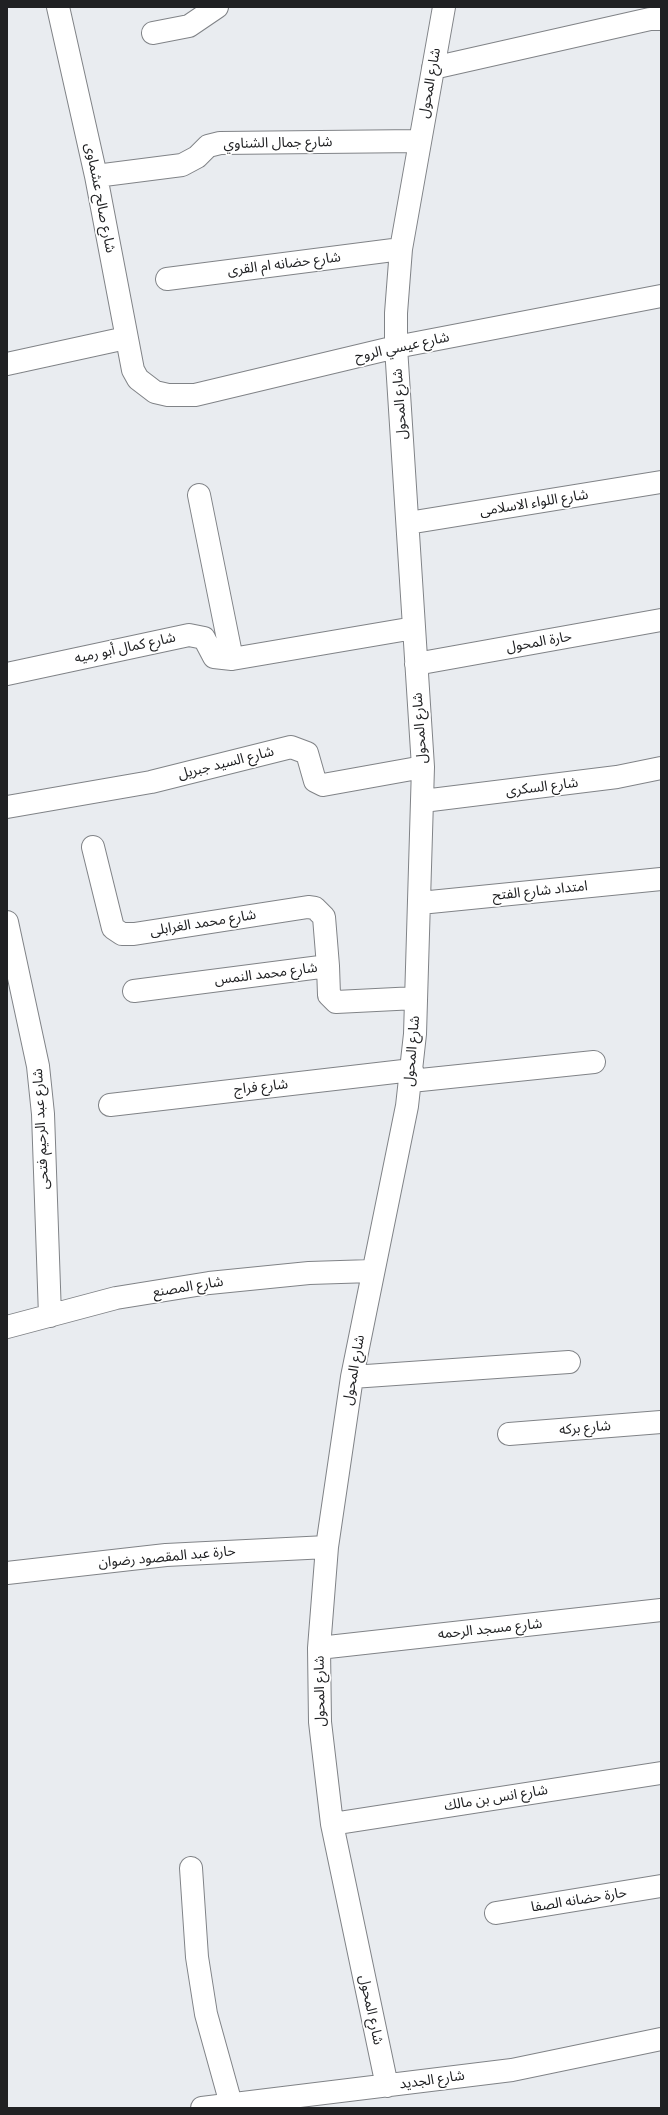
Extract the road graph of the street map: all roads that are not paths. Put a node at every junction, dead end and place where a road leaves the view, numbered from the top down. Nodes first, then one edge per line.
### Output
1 (58, 7) edge
2 (217, 7) edge
3 (444, 7) edge
4 (661, 18) edge
5 (153, 33) dead end
6 (433, 68) junction
7 (420, 141) junction
8 (96, 176) junction
9 (401, 249) junction
10 (167, 279) dead end
11 (661, 296) edge
12 (126, 338) junction
13 (396, 347) junction
14 (7, 364) edge
15 (146, 386) joint
16 (661, 482) edge
17 (199, 495) dead end
18 (408, 524) junction
19 (661, 620) edge
20 (414, 628) junction
21 (232, 659) junction
22 (416, 664) junction
23 (7, 674) edge
24 (423, 767) junction
25 (661, 768) edge
26 (423, 801) junction
27 (7, 807) edge
28 (93, 847) dead end
29 (661, 879) edge
30 (420, 903) junction
31 (7, 922) edge
32 (328, 966) junction
33 (134, 991) dead end
34 (416, 998) junction
35 (594, 1062) dead end
36 (411, 1076) junction
37 (110, 1105) dead end
38 (372, 1271) junction
39 (50, 1316) junction
40 (7, 1327) edge
41 (569, 1362) dead end
42 (352, 1377) junction
43 (661, 1422) edge
44 (509, 1434) dead end
45 (326, 1547) junction
46 (7, 1572) edge
47 (661, 1610) edge
48 (319, 1648) junction
49 (661, 1773) edge
50 (332, 1824) junction
51 (191, 1868) dead end
52 (661, 1886) edge
53 (496, 1913) dead end
54 (661, 2039) edge
55 (387, 2086) junction
56 (232, 2104) junction
57 (202, 2108) edge

1 - 8 street, شارع صالح عشماوى
2 - 5 street
3 - 6 street, شارع المحول
4 - 6 street
6 - 7 street, شارع المحول
7 - 8 street, شارع جمال الشناوي
7 - 9 street, شارع المحول
8 - 12 street, شارع صالح عشماوى
9 - 10 street, شارع حضانه ام القرى
9 - 13 street, شارع المحول
11 - 13 street, شارع عيسي الروح
12 - 14 street
12 - 15 street, شارع صالح عشماوى
13 - 15 street, شارع عيسي الروح
13 - 18 street, شارع المحول
16 - 18 street, شارع اللواء الاسلامى
17 - 21 street
18 - 20 street, شارع المحول
19 - 22 street, حارة المحول
20 - 21 street, شارع كمال أبو رميه
20 - 22 street, شارع المحول
21 - 23 street, شارع كمال أبو رميه
22 - 24 street, شارع المحول
24 - 26 street, شارع المحول
24 - 27 street, شارع السيد جبريل
25 - 26 street, شارع السكرى
26 - 30 street, شارع المحول
28 - 32 street, شارع محمد الغرابلى
29 - 30 street, امتداد شارع الفتح
30 - 34 street, شارع المحول
31 - 39 street, شارع عبد الرحيم فتحى
32 - 33 street, شارع محمد النمس
32 - 34 street, شارع محمد النمس
34 - 36 street, شارع المحول
35 - 36 street, شارع فراج
36 - 37 street, شارع فراج
36 - 38 street, شارع المحول
38 - 39 street, شارع المصنع
38 - 42 street, شارع المحول
39 - 40 street, شارع المصنع
41 - 42 street
42 - 45 street, شارع المحول
43 - 44 street, شارع بركه
45 - 46 street, حارة عبد المقصود رضوان
45 - 48 street, شارع المحول
47 - 48 street, شارع مسجد الرحمه
48 - 50 street, شارع المحول
49 - 50 street, شارع انس بن مالك
50 - 55 street, شارع المحول
51 - 56 street
52 - 53 street, حارة حضانه الصفا
54 - 55 street, شارع الجديد
55 - 56 street, شارع الجديد
56 - 57 street, شارع الجديد

